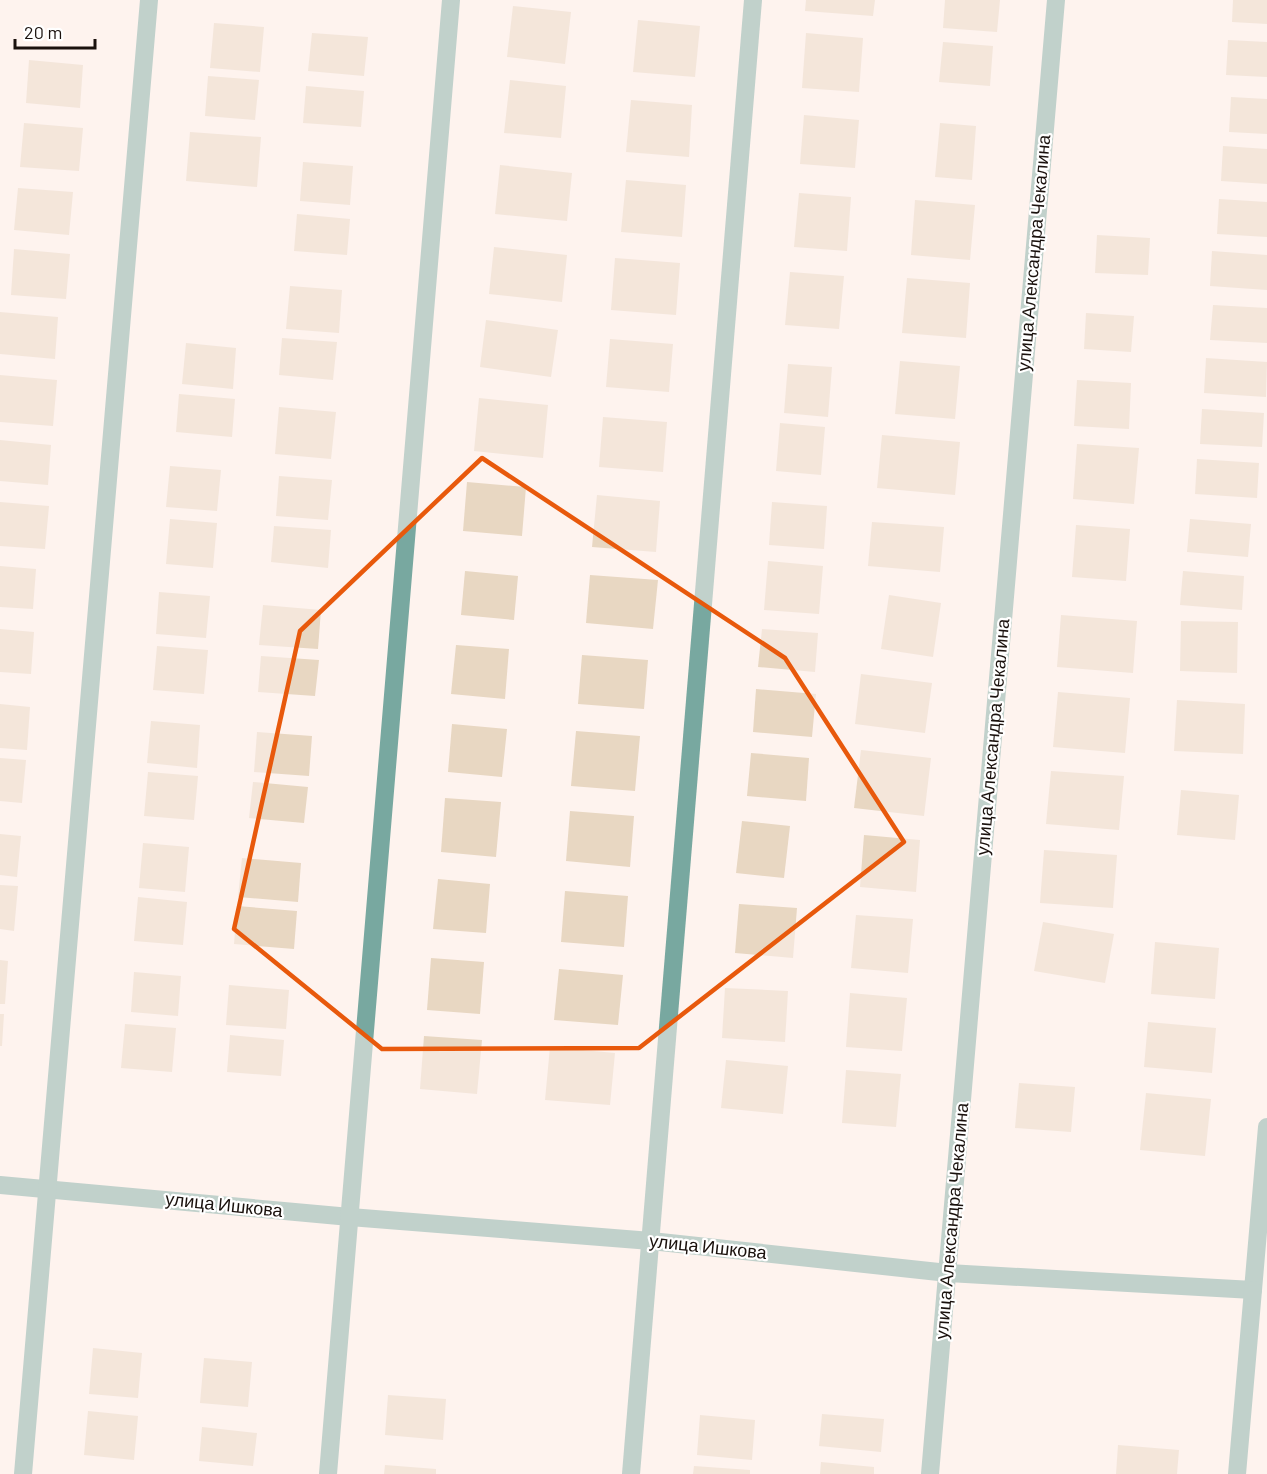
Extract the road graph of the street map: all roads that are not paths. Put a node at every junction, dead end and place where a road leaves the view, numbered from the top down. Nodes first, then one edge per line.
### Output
1 (149, 0) edge
2 (452, 0) edge
3 (753, 0) edge
4 (1056, 0) edge
5 (1267, 1127) edge
6 (0, 1185) edge
7 (48, 1188) junction
8 (350, 1217) junction
9 (651, 1241) junction
10 (948, 1273) junction
11 (1253, 1290) junction
12 (23, 1474) edge
13 (328, 1474) edge
14 (631, 1474) edge
15 (930, 1474) edge
16 (1237, 1474) edge

1 - 7 street
2 - 8 street
3 - 9 street
4 - 10 street, улица Александра Чекалина
5 - 11 street
6 - 7 street, улица Ишкова
7 - 8 street, улица Ишкова
7 - 12 street
8 - 9 street, улица Ишкова
8 - 13 street
9 - 10 street, улица Ишкова
9 - 14 street
10 - 11 street, улица Ишкова
10 - 15 street, улица Александра Чекалина
11 - 16 street

